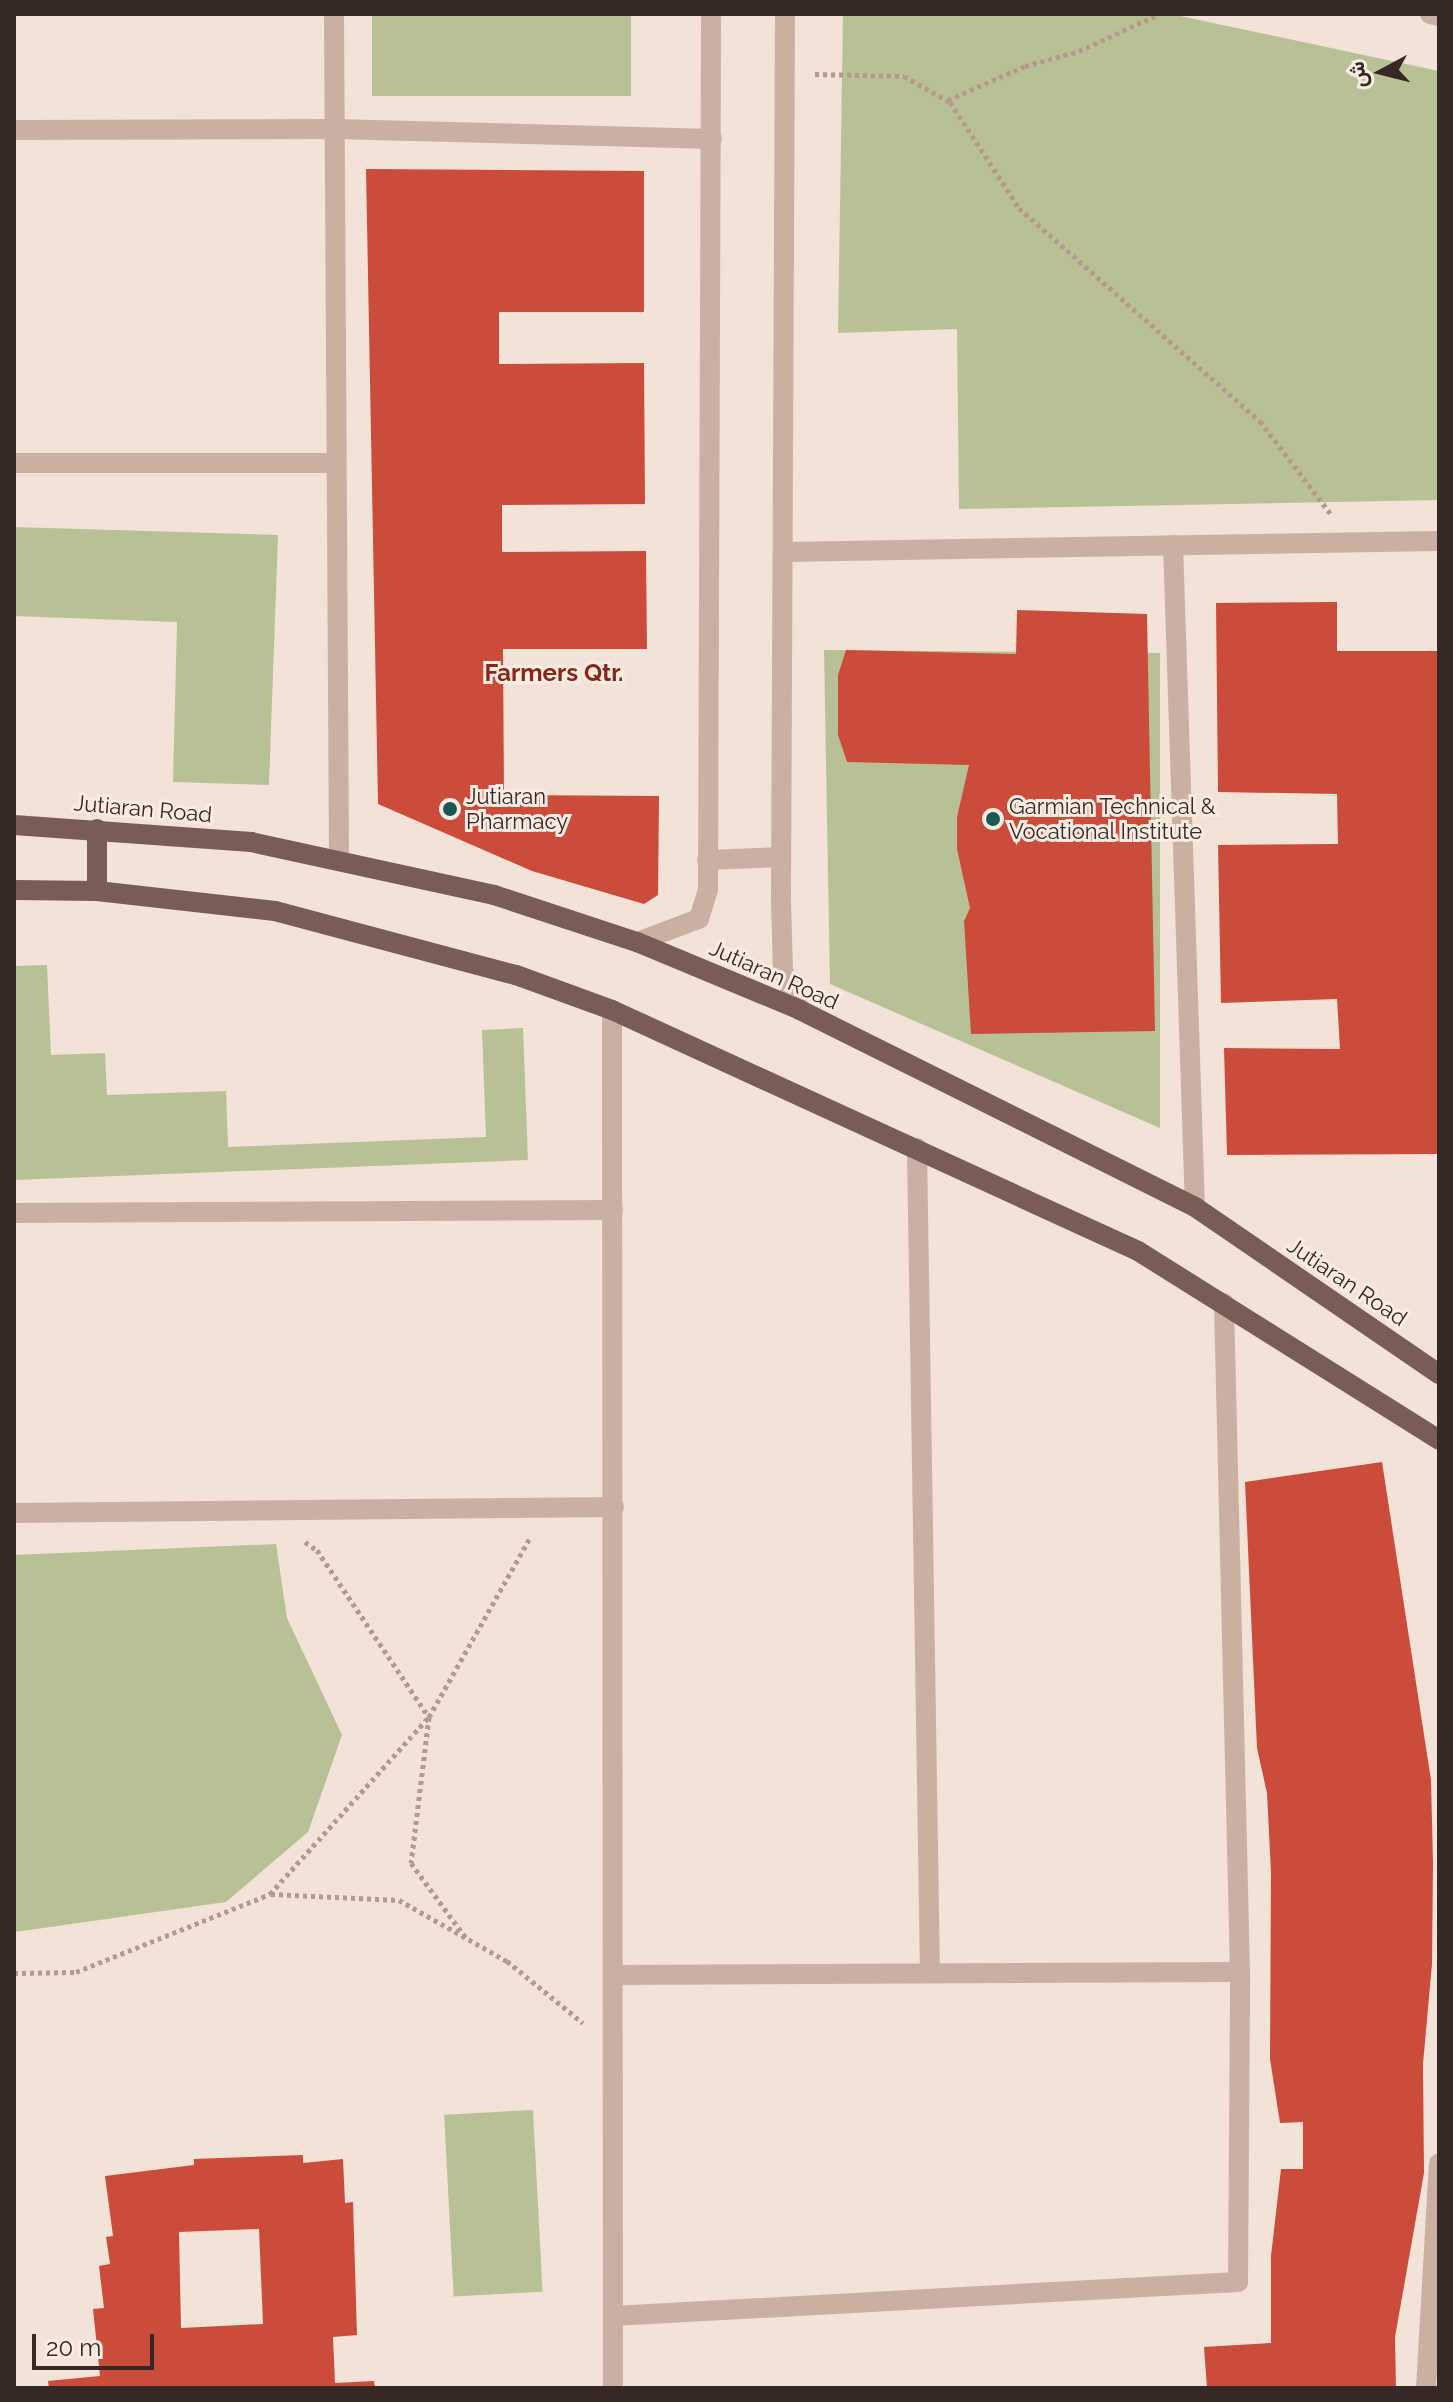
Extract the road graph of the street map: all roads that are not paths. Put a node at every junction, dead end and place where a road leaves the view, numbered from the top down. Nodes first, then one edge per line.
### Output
1 (334, 14) edge
2 (711, 14) edge
3 (785, 14) edge
4 (1430, 14) edge
5 (1439, 16) edge
6 (334, 129) junction
7 (14, 130) edge
8 (712, 139) junction
9 (14, 463) edge
10 (336, 463) junction
11 (1439, 541) edge
12 (1173, 545) junction
13 (784, 552) junction
14 (14, 825) edge
15 (97, 829) junction
16 (781, 857) junction
17 (707, 860) junction
18 (339, 861) junction
19 (14, 890) edge
20 (97, 891) junction
21 (637, 942) junction
22 (612, 1010) junction
23 (800, 1010) junction
24 (917, 1148) junction
25 (1195, 1207) junction
26 (613, 1210) junction
27 (14, 1213) edge
28 (1224, 1303) junction
29 (1439, 1374) edge
30 (1439, 1440) edge
31 (614, 1507) junction
32 (14, 1513) edge
33 (930, 1971) junction
34 (1240, 1972) junction
35 (613, 1975) junction
36 (1439, 2163) edge
37 (613, 2316) junction
38 (1434, 2321) edge
39 (613, 2388) edge
40 (1426, 2388) edge

1 - 6 street
2 - 8 street
3 - 13 street
4 - 5 street
6 - 7 street
6 - 8 street
6 - 10 street
8 - 17 street
9 - 10 street
10 - 18 street
11 - 12 street
12 - 13 street
12 - 25 street
13 - 16 street
14 - 15 main road, Jutiaran Road
15 - 18 main road, Jutiaran Road
15 - 20 main road
16 - 17 street
16 - 23 street
17 - 21 street
18 - 21 main road, Jutiaran Road
19 - 20 main road
20 - 22 main road
21 - 23 main road, Jutiaran Road
22 - 24 main road
22 - 26 street
23 - 25 main road, Jutiaran Road
24 - 28 main road
24 - 33 street
25 - 29 main road, Jutiaran Road
26 - 27 street
26 - 31 street
28 - 30 main road
28 - 34 street
31 - 32 street
31 - 35 street
33 - 34 street
33 - 35 street
34 - 37 street
35 - 37 street
36 - 38 street
37 - 39 street
38 - 40 street

